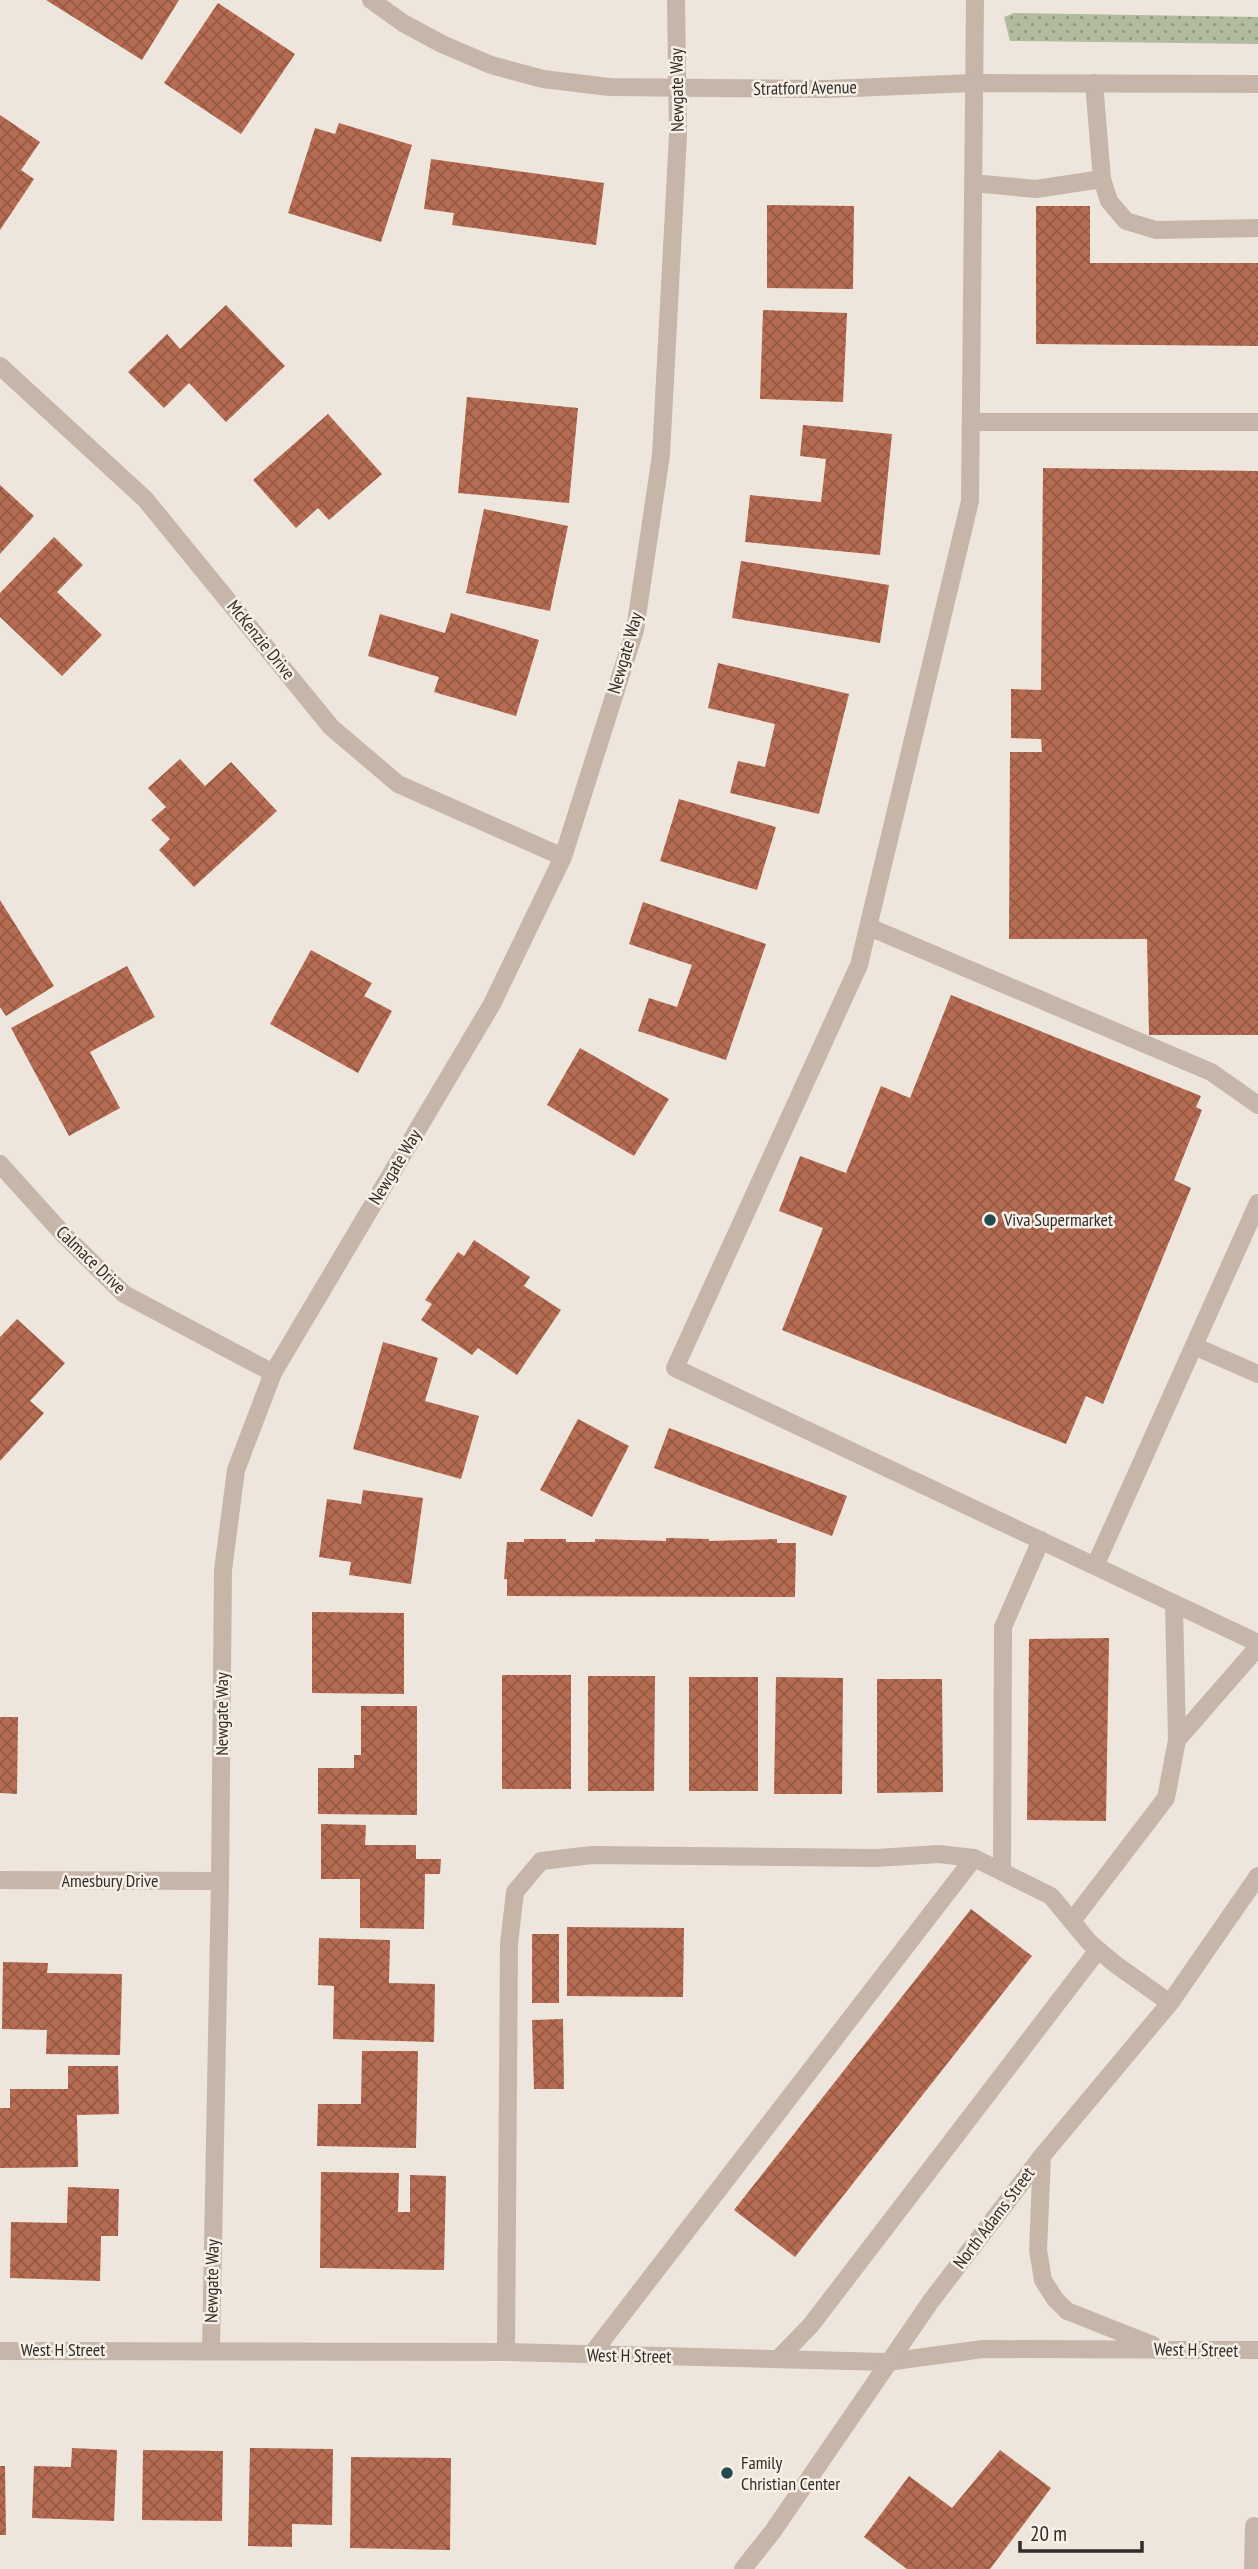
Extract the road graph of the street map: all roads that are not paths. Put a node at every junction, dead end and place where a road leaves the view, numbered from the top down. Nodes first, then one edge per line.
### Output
1 (371, 0) edge
2 (676, 0) edge
3 (975, 0) edge
4 (974, 83) junction
5 (1094, 83) junction
6 (1258, 84) edge
7 (678, 88) junction
8 (1102, 178) junction
9 (973, 183) junction
10 (1258, 228) edge
11 (0, 366) edge
12 (971, 422) junction
13 (1258, 422) edge
14 (563, 857) junction
15 (869, 926) junction
16 (1258, 1105) edge
17 (0, 1164) edge
18 (1258, 1203) edge
19 (1252, 1232) edge
20 (1194, 1346) junction
21 (273, 1373) junction
22 (1258, 1374) edge
23 (1041, 1540) junction
24 (1095, 1566) junction
25 (1174, 1603) junction
26 (1258, 1645) edge
27 (1177, 1740) junction
28 (974, 1858) junction
29 (1002, 1872) junction
30 (1258, 1876) edge
31 (0, 1880) edge
32 (220, 1881) junction
33 (1072, 1921) junction
34 (1098, 1950) junction
35 (1170, 2003) junction
36 (1042, 2156) junction
37 (1163, 2349) junction
38 (211, 2350) junction
39 (1258, 2350) edge
40 (0, 2351) edge
41 (506, 2353) junction
42 (591, 2355) junction
43 (778, 2359) junction
44 (887, 2362) junction
45 (1254, 2526) dead end
46 (743, 2569) edge
47 (1253, 2569) edge

1 - 7 street, Stratford Avenue
2 - 7 street, Newgate Way
3 - 4 street
4 - 5 street, Stratford Avenue
4 - 7 street, Stratford Avenue
4 - 9 street
5 - 6 street, Stratford Avenue
5 - 8 street
7 - 14 street, Newgate Way
8 - 9 street
8 - 10 street
9 - 12 street
11 - 14 street, McKenzie Drive
12 - 13 street
12 - 15 street
14 - 21 street, Newgate Way
15 - 16 street
15 - 23 street
17 - 21 street, Calmace Drive
18 - 19 street
19 - 20 street
20 - 22 street
20 - 24 street
21 - 32 street, Newgate Way
23 - 24 street
23 - 29 street
24 - 25 street
25 - 26 street
25 - 27 street
26 - 27 street
27 - 33 street
28 - 29 street
28 - 41 street
28 - 42 street
29 - 33 street
30 - 35 street, North Adams Street
31 - 32 street, Amesbury Drive
32 - 38 street, Newgate Way
33 - 34 street
34 - 35 street
34 - 43 street
35 - 36 street, North Adams Street
36 - 37 street
36 - 44 street, North Adams Street
37 - 39 street, West H Street
37 - 44 street, West H Street
38 - 40 street, West H Street
38 - 41 street, West H Street
41 - 42 street, West H Street
42 - 43 street, West H Street
43 - 44 street, West H Street
44 - 46 street, North Adams Street
45 - 47 street

